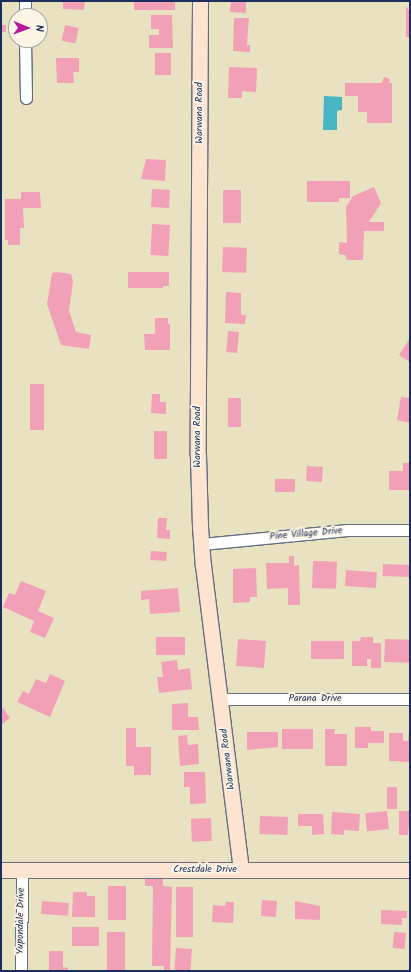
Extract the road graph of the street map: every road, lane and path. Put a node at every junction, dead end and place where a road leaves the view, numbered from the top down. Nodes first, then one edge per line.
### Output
1 (200, 1) edge
2 (25, 48) edge
3 (26, 98) dead end
4 (410, 530) edge
5 (202, 544) junction
6 (220, 699) junction
7 (410, 699) edge
8 (1, 870) edge
9 (22, 870) junction
10 (241, 870) junction
11 (410, 870) edge
12 (21, 971) edge

1 - 5 street, Warwana Road
2 - 3 street
4 - 5 street, Pine Village Drive
5 - 6 street, Warwana Road
6 - 7 street, Parana Drive
6 - 10 street, Warwana Road
8 - 9 street, Crestdale Drive
9 - 10 street, Crestdale Drive
9 - 12 street, Yupondale Drive
10 - 11 street, Crestdale Drive

